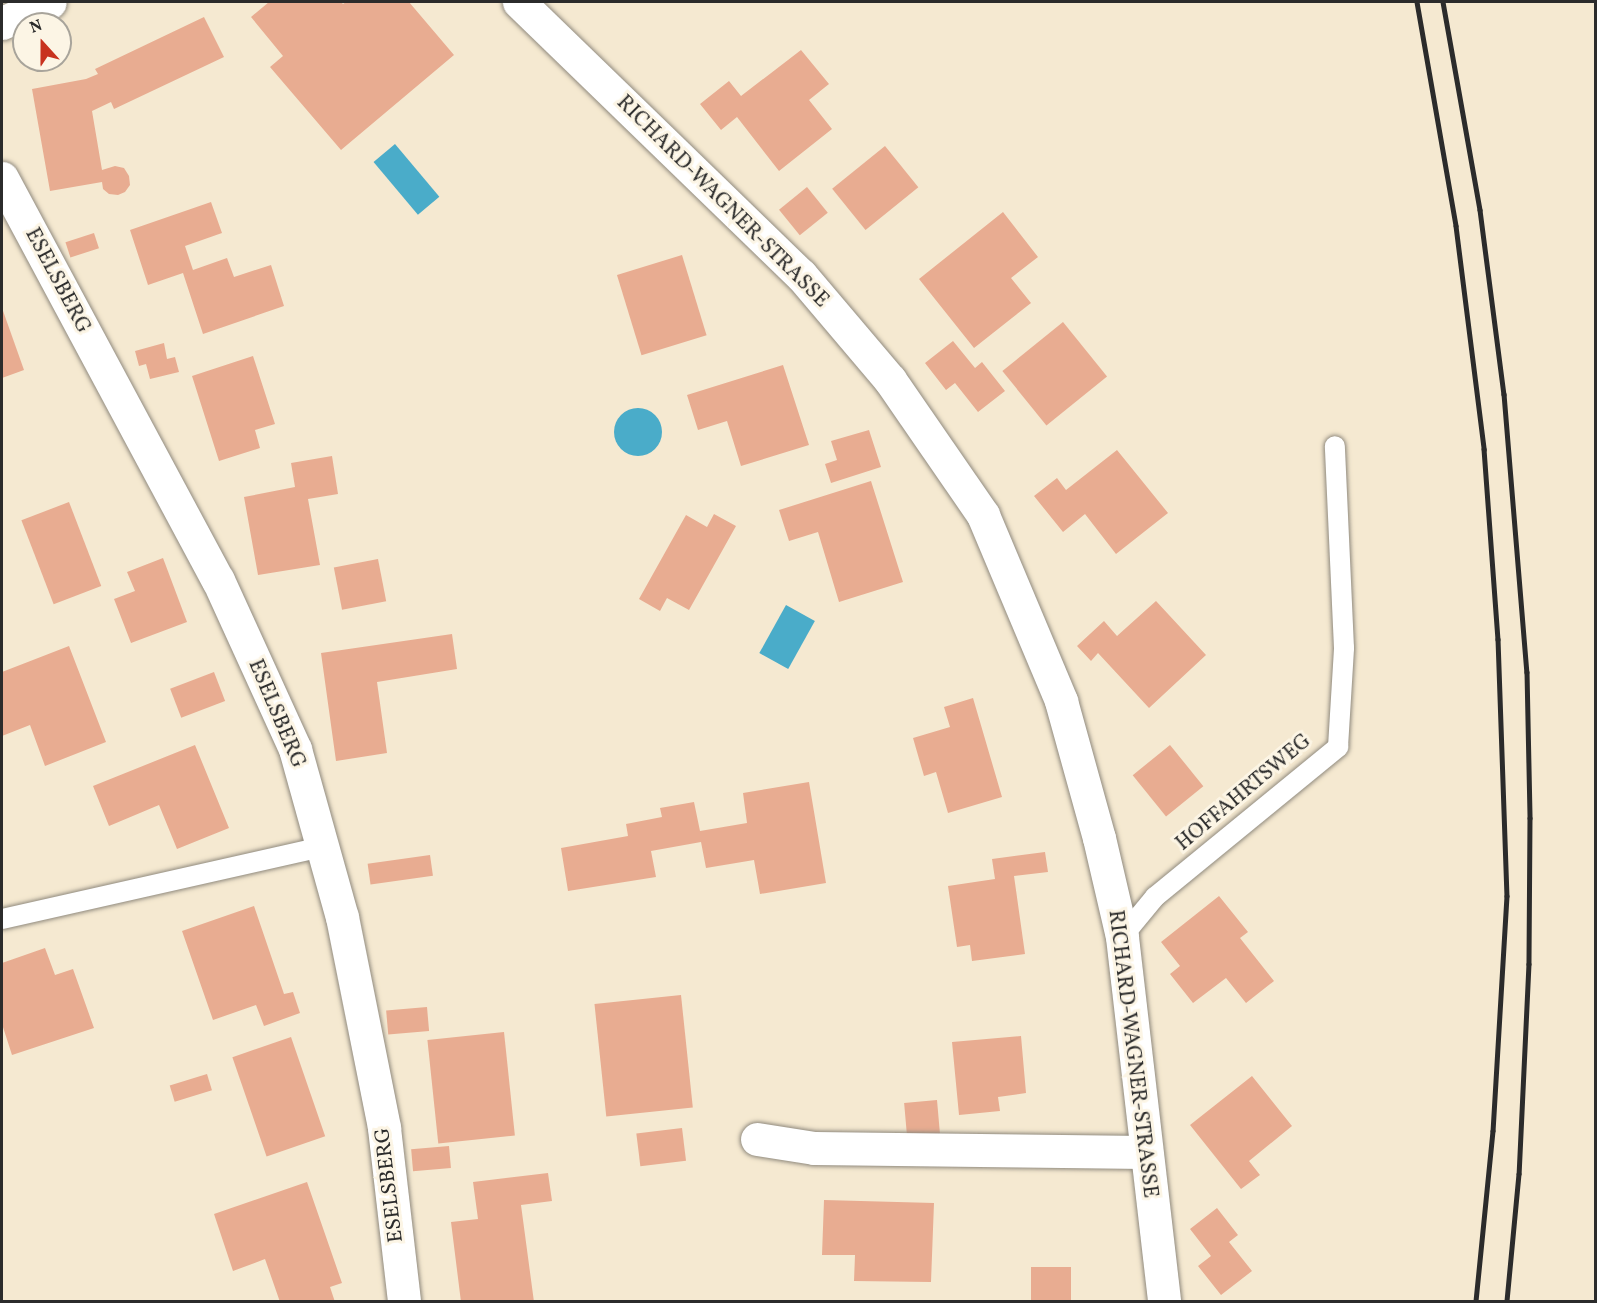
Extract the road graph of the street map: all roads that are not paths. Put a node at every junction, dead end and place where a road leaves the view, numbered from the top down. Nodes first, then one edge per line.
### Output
1 (50, 2) edge
2 (519, 2) edge
3 (2, 23) edge
4 (2, 178) edge
5 (1335, 446) dead end
6 (322, 848) junction
7 (2, 919) edge
8 (1122, 937) junction
9 (757, 1139) dead end
10 (1145, 1152) junction
11 (404, 1302) edge
12 (1164, 1302) edge

1 - 3 street
2 - 8 street, RICHARD-WAGNER-STRASSE
4 - 6 street, ESELSBERG
5 - 8 lane, HOFFAHRTSWEG
6 - 7 lane
6 - 11 street, ESELSBERG
8 - 10 street, RICHARD-WAGNER-STRASSE
9 - 10 street
10 - 12 street, RICHARD-WAGNER-STRASSE

